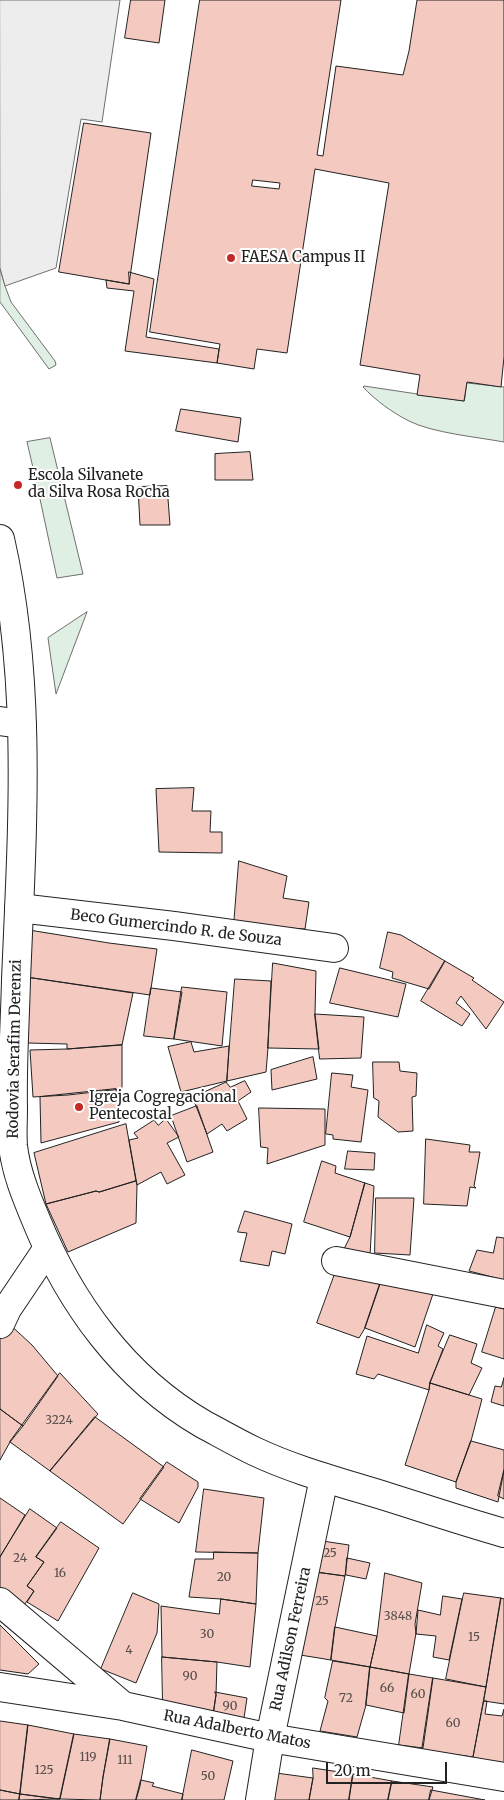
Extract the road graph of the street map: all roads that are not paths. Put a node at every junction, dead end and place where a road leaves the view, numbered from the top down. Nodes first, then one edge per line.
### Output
1 (0, 539) edge
2 (11, 722) edge
3 (19, 908) junction
4 (334, 948) dead end
5 (48, 1248) junction
6 (336, 1261) dead end
7 (504, 1294) edge
8 (0, 1324) edge
9 (324, 1478) junction
10 (504, 1533) edge
11 (0, 1602) edge
12 (0, 1687) edge
13 (124, 1706) junction
14 (270, 1738) junction
15 (504, 1777) edge
16 (260, 1800) edge

1 - 2 street, Rodovia Serafim Derenzi
2 - 3 street, Rodovia Serafim Derenzi
3 - 4 street, Beco Gumercindo R. de Souza
3 - 5 street, Rodovia Serafim Derenzi
5 - 8 street
5 - 9 street, Rodovia Serafim Derenzi
6 - 7 street
9 - 10 street, Rodovia Serafim Derenzi
9 - 14 street, Rua Adilson Ferreira
11 - 13 street
12 - 13 street, Rua Adalberto Matos
13 - 14 street, Rua Adalberto Matos
14 - 15 street, Rua Adalberto Matos
14 - 16 street, Rua Adilson Ferreira

